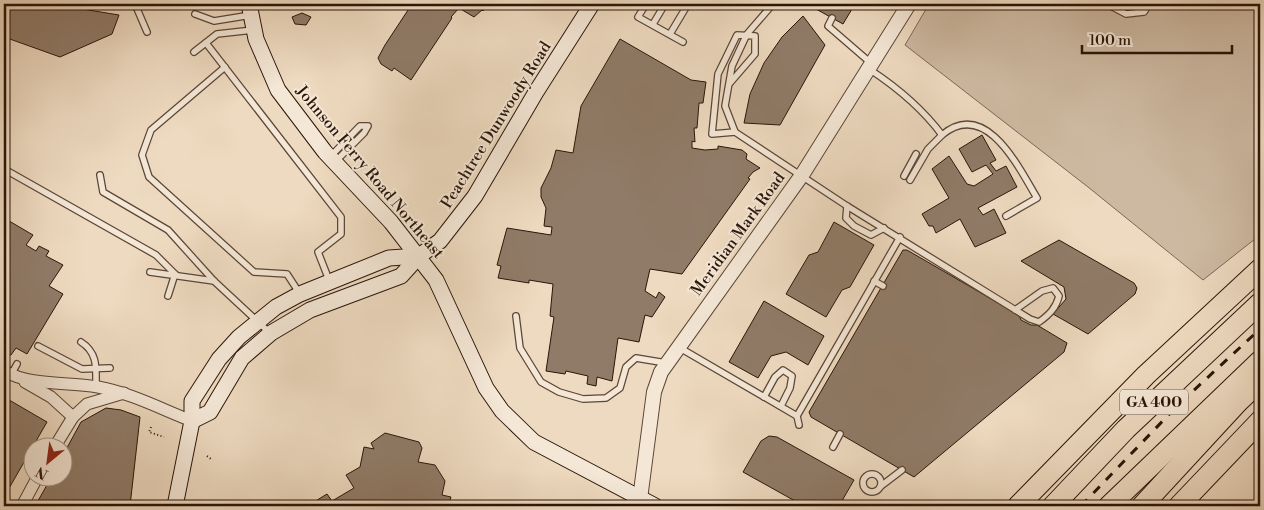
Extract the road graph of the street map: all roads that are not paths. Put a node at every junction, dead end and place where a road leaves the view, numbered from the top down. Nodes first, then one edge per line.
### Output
1 (135, 4) edge
2 (592, 4) edge
3 (646, 4) edge
4 (665, 4) edge
5 (688, 4) edge
6 (909, 4) edge
7 (1107, 4) edge
8 (1149, 4) edge
9 (771, 5) edge
10 (195, 14) dead end
11 (251, 16) edge
12 (832, 18) dead end
13 (214, 21) junction
14 (653, 24) junction
15 (147, 32) dead end
16 (217, 34) junction
17 (670, 34) junction
18 (747, 34) junction
19 (683, 42) dead end
20 (206, 43) junction
21 (194, 52) dead end
22 (225, 67) junction
23 (871, 67) junction
24 (728, 85) junction
25 (735, 132) junction
26 (942, 135) junction
27 (916, 154) dead end
28 (332, 160) junction
29 (4, 169) edge
30 (100, 175) dead end
31 (802, 175) junction
32 (847, 206) junction
33 (1006, 216) dead end
34 (884, 228) junction
35 (900, 237) junction
36 (419, 256) junction
37 (1260, 269) edge
38 (150, 272) dead end
39 (175, 274) junction
40 (214, 280) junction
41 (874, 281) junction
42 (330, 282) junction
43 (882, 286) dead end
44 (300, 294) junction
45 (168, 296) dead end
46 (1260, 303) edge
47 (1015, 310) junction
48 (516, 316) dead end
49 (257, 320) junction
50 (271, 333) junction
51 (81, 342) dead end
52 (38, 346) dead end
53 (678, 347) junction
54 (1260, 361) edge
55 (666, 363) junction
56 (17, 364) dead end
57 (110, 368) dead end
58 (96, 369) junction
59 (10, 375) edge
60 (1260, 382) edge
61 (96, 386) junction
62 (126, 393) junction
63 (764, 397) junction
64 (781, 406) junction
65 (797, 416) junction
66 (73, 417) junction
67 (192, 421) junction
68 (1260, 421) edge
69 (799, 425) dead end
70 (840, 434) dead end
71 (60, 438) edge
72 (832, 446) dead end
73 (902, 470) dead end
74 (881, 486) dead end
75 (32, 488) edge
76 (638, 503) edge
77 (22, 506) edge
78 (175, 506) edge
79 (655, 506) edge
80 (1018, 506) edge
81 (1053, 506) edge
82 (1109, 506) edge
83 (1142, 506) edge
84 (1179, 506) edge

1 - 15 lane
2 - 36 main road, Peachtree Dunwoody Road
3 - 14 lane
4 - 14 lane
5 - 17 lane
6 - 23 street, Meridian Mark Road
7 - 8 lane
9 - 18 lane
10 - 13 lane
11 - 13 lane
11 - 16 lane
11 - 28 main road, Johnson Ferry Road Northeast
12 - 23 lane
13 - 16 lane
14 - 17 lane
16 - 20 lane
17 - 19 lane
18 - 24 lane
18 - 24 lane
18 - 25 lane
20 - 21 lane
20 - 22 lane
22 - 42 lane
22 - 44 lane
23 - 26 lane
23 - 31 street, Meridian Mark Road
24 - 25 lane
25 - 31 lane
26 - 27 lane
26 - 33 lane
28 - 28 lane
28 - 36 main road, Johnson Ferry Road Northeast
29 - 39 lane
30 - 40 lane
31 - 32 lane
31 - 53 street, Meridian Mark Road
32 - 34 lane
32 - 34 lane
34 - 35 lane
35 - 41 lane
35 - 47 lane
36 - 42 main road
36 - 50 main road, Peachtree Dunwoody Road
36 - 76 main road, Johnson Ferry Road Northeast
37 - 80 highway
38 - 39 lane
39 - 40 lane
39 - 45 lane
40 - 49 lane
41 - 43 lane
41 - 65 lane
42 - 44 main road
44 - 49 main road
46 - 81 highway, GA 400
47 - 47 lane
48 - 55 lane
49 - 50 lane
49 - 67 main road
50 - 67 main road, Peachtree Dunwoody Road
51 - 58 lane
52 - 58 lane
53 - 55 street, Meridian Mark Road
53 - 63 lane
54 - 82 highway, GA 400
55 - 76 street, Meridian Mark Road
56 - 59 lane
57 - 58 lane
58 - 61 lane
59 - 61 street
59 - 66 street
60 - 83 highway
61 - 62 street
62 - 66 street
62 - 67 street
63 - 64 lane
63 - 64 lane
64 - 65 lane
65 - 69 lane
66 - 71 street
67 - 78 main road
68 - 84 highway
70 - 72 lane
73 - 74 lane
75 - 77 street
76 - 79 main road, Johnson Ferry Road Northeast

